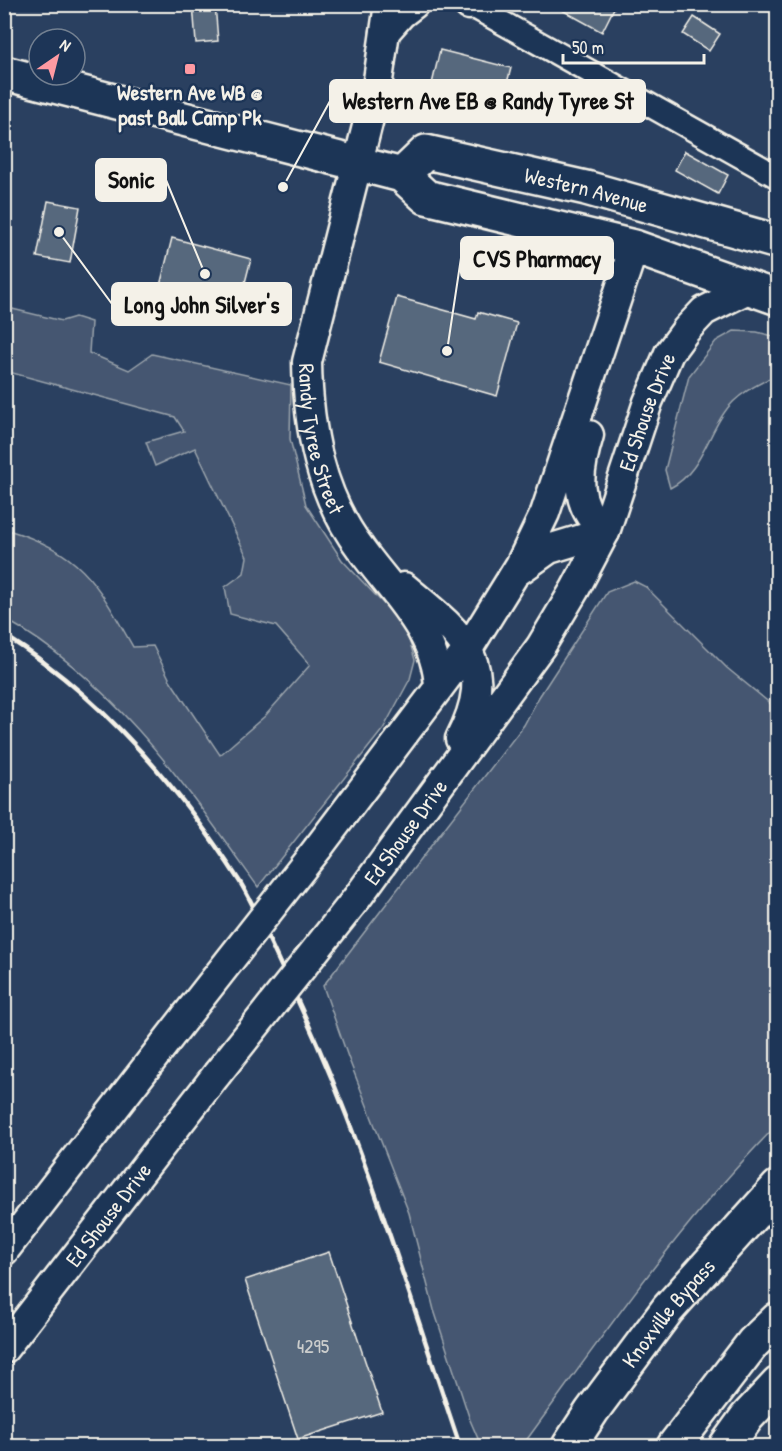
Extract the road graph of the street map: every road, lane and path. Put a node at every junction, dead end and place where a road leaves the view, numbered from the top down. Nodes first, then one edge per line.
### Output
1 (414, 4) edge
2 (468, 5) edge
3 (387, 18) edge
4 (4, 73) edge
5 (356, 164) junction
6 (402, 176) junction
7 (777, 177) edge
8 (747, 232) junction
9 (777, 242) edge
10 (634, 248) junction
11 (764, 293) edge
12 (608, 324) junction
13 (605, 532) junction
14 (371, 562) junction
15 (514, 574) junction
16 (468, 649) junction
17 (439, 687) junction
18 (402, 840) junction
19 (775, 1189) edge
20 (4, 1251) edge
21 (777, 1319) edge
22 (4, 1349) edge
23 (777, 1384) edge
24 (569, 1446) edge
25 (674, 1446) edge
26 (726, 1446) edge

1 - 3 street
2 - 7 street
3 - 5 street, Randy Tyree Street
4 - 5 main road, Western Avenue
5 - 6 main road, Western Avenue
5 - 14 street, Randy Tyree Street
6 - 8 main road, Western Avenue
6 - 10 main road, Western Avenue
8 - 9 main road, Western Avenue
8 - 10 main road
10 - 11 main road, Western Avenue
10 - 12 street
11 - 13 street, Ed Shouse Drive
12 - 13 street
12 - 15 street
13 - 15 street
13 - 18 street, Ed Shouse Drive
14 - 16 street, Randy Tyree Street
14 - 17 street, Randy Tyree Street
15 - 16 street
16 - 17 street
16 - 18 street
17 - 20 street, bridge
18 - 22 street, Ed Shouse Drive, bridge
19 - 24 main road, Knoxville Bypass
21 - 25 main road
23 - 26 main road

